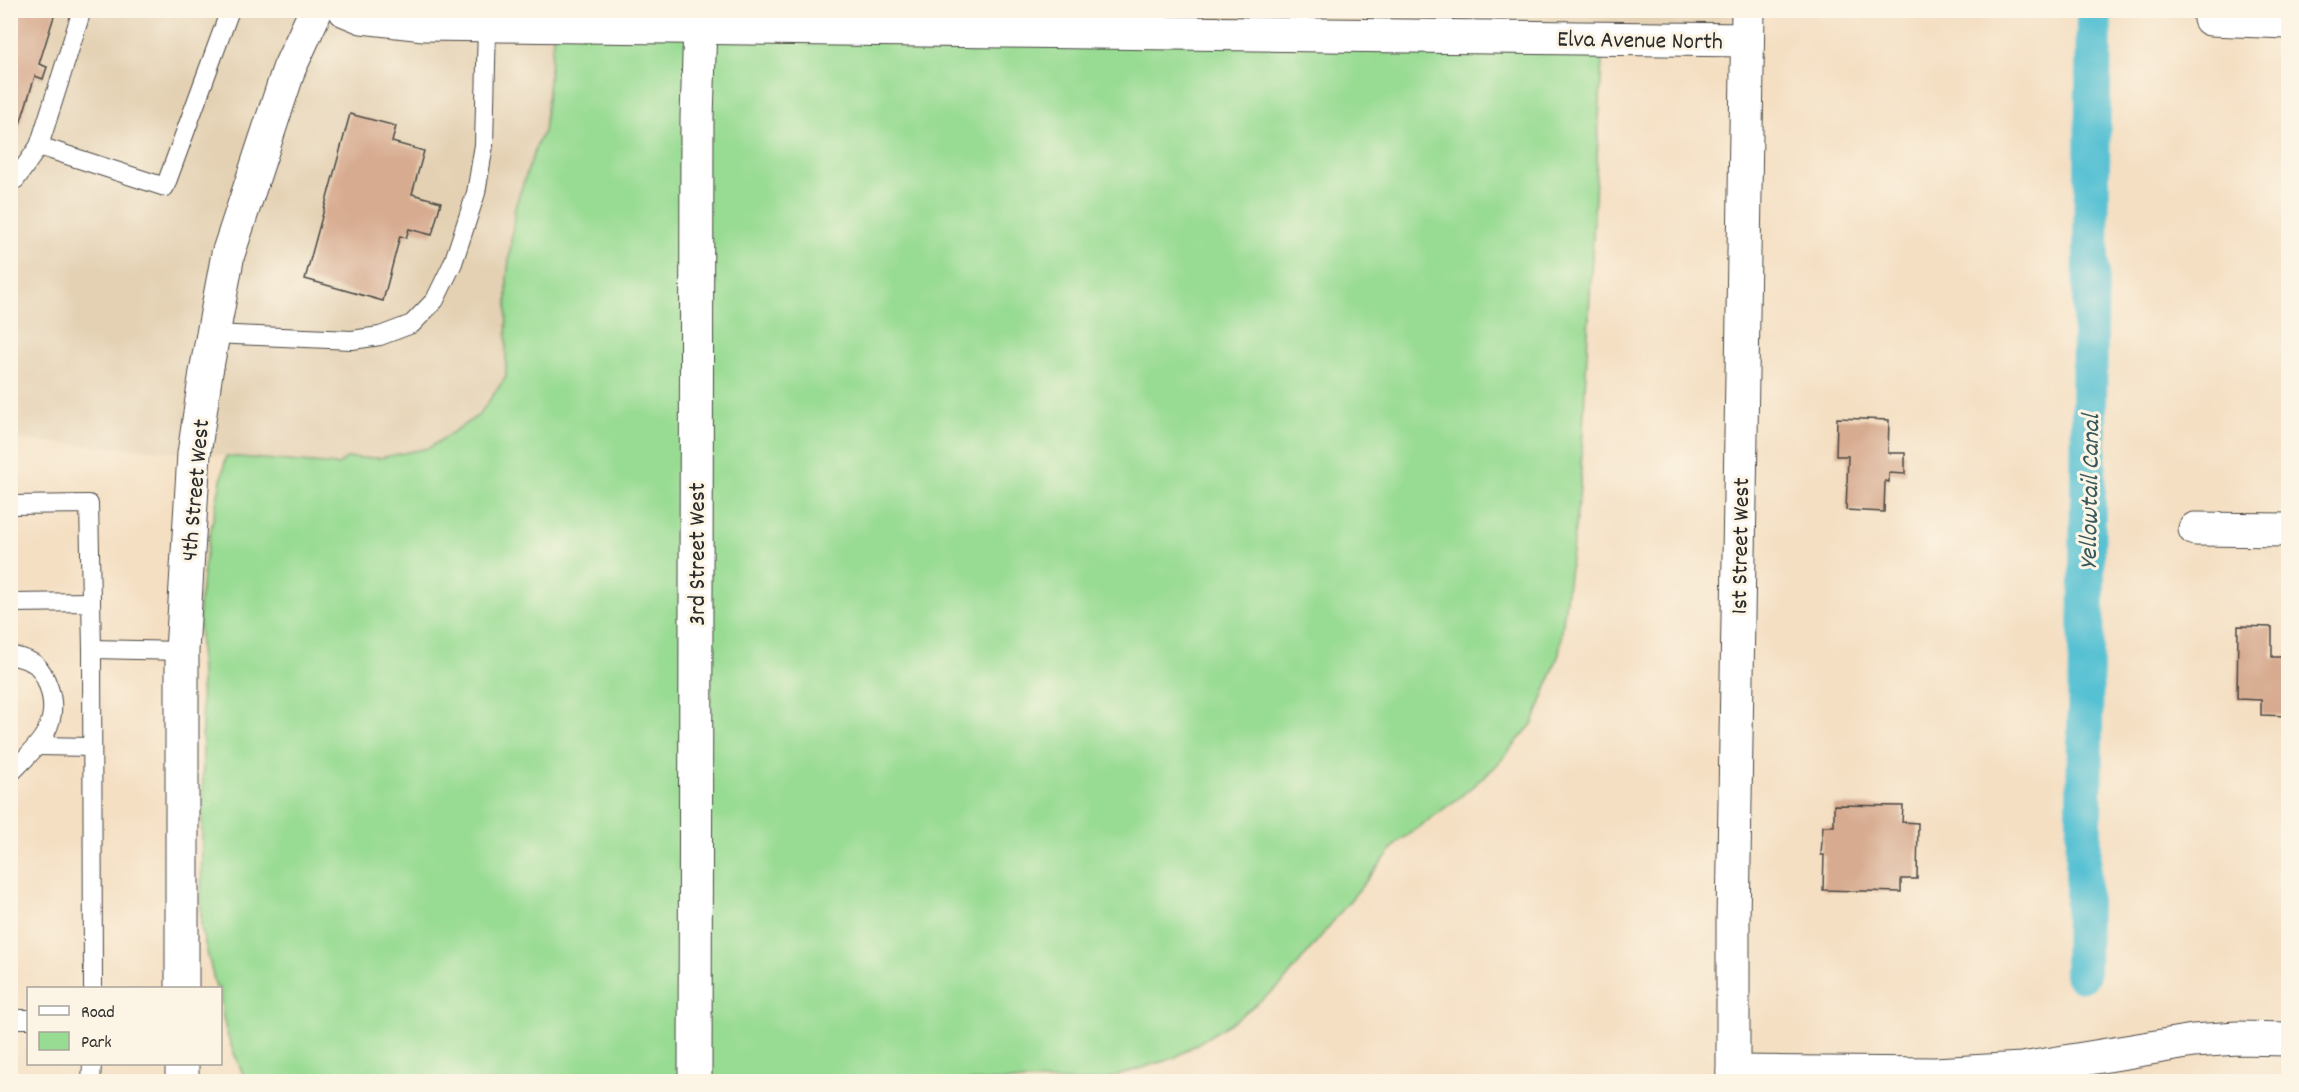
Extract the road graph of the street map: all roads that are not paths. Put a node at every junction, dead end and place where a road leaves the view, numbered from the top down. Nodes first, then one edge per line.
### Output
1 (82, 10) edge
2 (230, 10) edge
3 (316, 10) edge
4 (345, 10) edge
5 (2210, 20) dead end
6 (2289, 22) edge
7 (486, 24) junction
8 (1748, 25) edge
9 (700, 26) junction
10 (39, 146) junction
11 (10, 178) edge
12 (213, 334) junction
13 (10, 506) edge
14 (2195, 529) dead end
15 (2289, 530) edge
16 (91, 602) junction
17 (10, 603) edge
18 (92, 650) junction
19 (182, 651) junction
20 (10, 655) edge
21 (37, 746) junction
22 (92, 747) junction
23 (10, 774) edge
24 (93, 987) edge
25 (182, 987) edge
26 (10, 1019) edge
27 (27, 1019) edge
28 (2289, 1039) edge
29 (92, 1065) edge
30 (182, 1065) edge
31 (1733, 1077) edge
32 (91, 1082) edge
33 (182, 1082) edge
34 (695, 1082) edge

1 - 10 lane
2 - 10 lane
3 - 12 street, 4th Street West
4 - 7 street, Elva Avenue North
5 - 6 street
7 - 9 street, Elva Avenue North
7 - 12 lane
8 - 9 street, Elva Avenue North
8 - 31 street, 1st Street West
9 - 34 street, 3rd Street West
10 - 11 lane
12 - 19 street, 4th Street West
13 - 16 lane
14 - 15 street
16 - 17 lane
16 - 18 lane
18 - 19 lane
18 - 22 lane
19 - 25 street, 4th Street West
20 - 21 lane
21 - 22 lane
21 - 23 lane
22 - 24 lane
26 - 27 lane
28 - 31 street
29 - 32 lane
30 - 33 street

